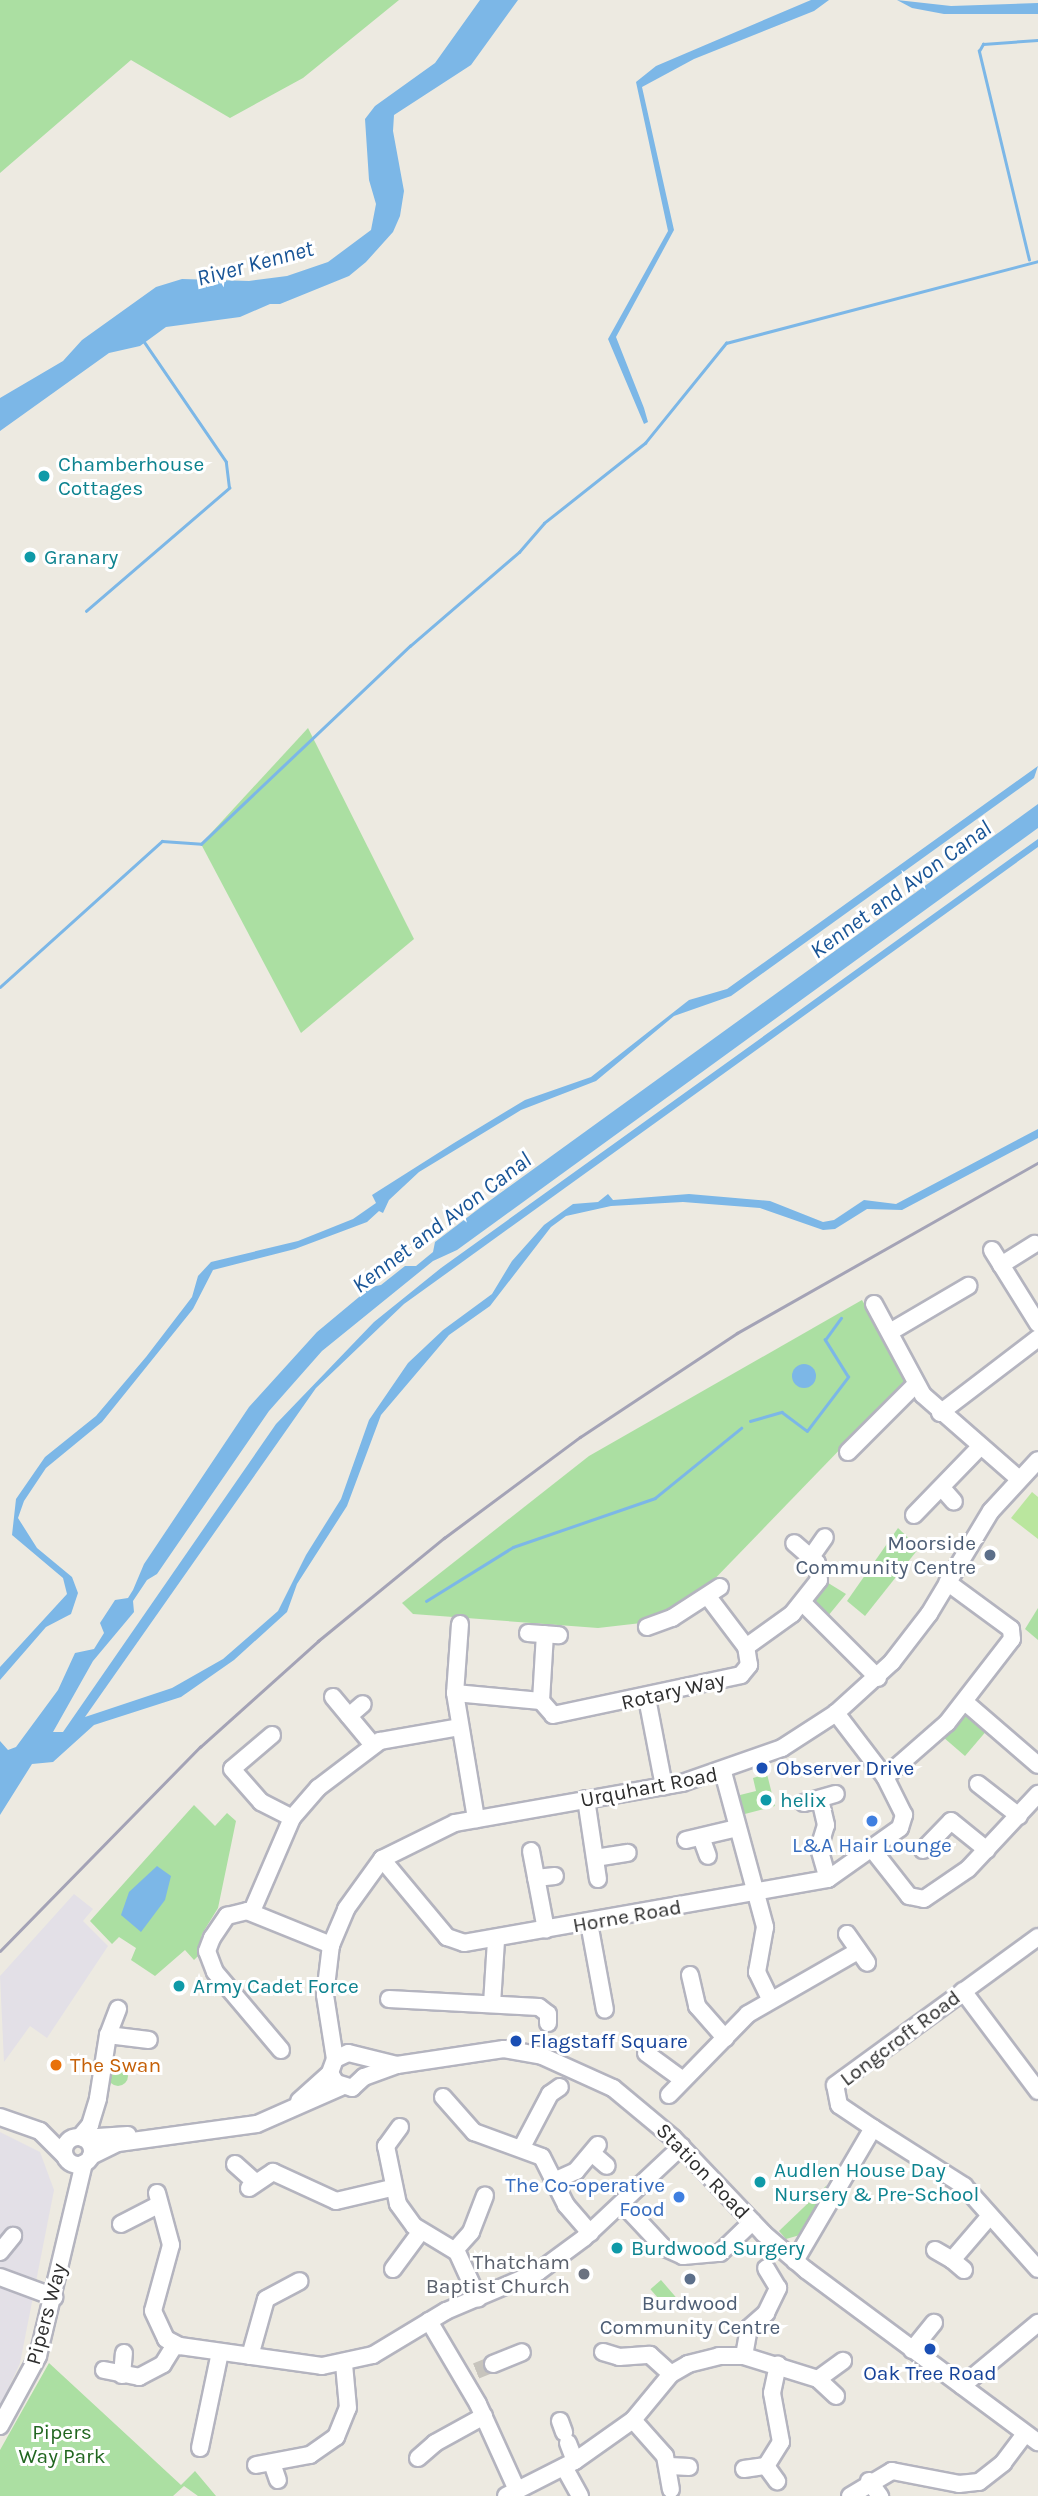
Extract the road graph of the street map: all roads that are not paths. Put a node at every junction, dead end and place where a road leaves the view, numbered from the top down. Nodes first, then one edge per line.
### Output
1 (1035, 1244) dead end
2 (992, 1250) dead end
3 (1001, 1265) junction
4 (968, 1286) dead end
5 (874, 1304) dead end
6 (1038, 1324) edge
7 (890, 1332) junction
8 (1038, 1338) edge
9 (916, 1384) junction
10 (940, 1413) junction
11 (980, 1447) junction
12 (848, 1452) dead end
13 (1038, 1460) edge
14 (1019, 1479) junction
15 (942, 1488) junction
16 (954, 1502) dead end
17 (914, 1516) dead end
18 (825, 1537) dead end
19 (794, 1543) dead end
20 (811, 1557) junction
21 (947, 1582) junction
22 (803, 1603) junction
23 (460, 1624) dead end
24 (647, 1627) dead end
25 (544, 1634) dead end
26 (746, 1647) junction
27 (878, 1678) junction
28 (456, 1693) junction
29 (333, 1697) dead end
30 (648, 1698) junction
31 (541, 1701) junction
32 (965, 1702) junction
33 (363, 1704) dead end
34 (836, 1713) junction
35 (349, 1716) junction
36 (460, 1727) junction
37 (272, 1735) dead end
38 (372, 1744) junction
39 (1038, 1765) edge
40 (723, 1772) junction
41 (885, 1777) junction
42 (978, 1784) dead end
43 (664, 1786) junction
44 (1038, 1794) edge
45 (820, 1798) dead end
46 (586, 1800) junction
47 (1019, 1816) junction
48 (292, 1818) junction
49 (476, 1819) junction
50 (737, 1828) junction
51 (872, 1849) junction
52 (923, 1850) dead end
53 (987, 1850) junction
54 (531, 1851) dead end
55 (628, 1853) dead end
56 (708, 1856) dead end
57 (594, 1858) junction
58 (382, 1859) junction
59 (555, 1876) dead end
60 (536, 1878) junction
61 (598, 1879) dead end
62 (828, 1879) junction
63 (755, 1892) junction
64 (252, 1911) junction
65 (589, 1923) junction
66 (546, 1930) junction
67 (847, 1934) dead end
68 (1038, 1937) edge
69 (496, 1940) junction
70 (331, 1945) junction
71 (690, 1975) dead end
72 (619, 1985) dead end
73 (602, 1988) junction
74 (963, 1991) junction
75 (389, 1999) dead end
76 (770, 1999) junction
77 (492, 2004) junction
78 (118, 2009) dead end
79 (605, 2010) dead end
80 (548, 2023) dead end
81 (108, 2035) junction
82 (725, 2038) junction
83 (149, 2040) dead end
84 (272, 2047) dead end
85 (646, 2053) dead end
86 (343, 2060) junction
87 (397, 2065) junction
88 (364, 2077) junction
89 (683, 2080) junction
90 (341, 2087) junction
91 (551, 2089) dead end
92 (1038, 2091) edge
93 (669, 2095) dead end
94 (443, 2096) dead end
95 (292, 2108) junction
96 (0, 2117) edge
97 (400, 2127) dead end
98 (873, 2128) junction
99 (172, 2135) junction
100 (142, 2142) junction
101 (522, 2147) junction
102 (682, 2147) junction
103 (77, 2150) junction
104 (235, 2164) dead end
105 (607, 2166) dead end
106 (556, 2180) junction
107 (392, 2188) junction
108 (76, 2189) junction
109 (485, 2196) dead end
110 (622, 2203) junction
111 (989, 2217) junction
112 (752, 2222) junction
113 (121, 2224) dead end
114 (421, 2231) junction
115 (590, 2233) junction
116 (13, 2236) dead end
117 (455, 2250) junction
118 (935, 2250) dead end
119 (0, 2252) edge
120 (795, 2261) junction
121 (766, 2268) dead end
122 (393, 2269) dead end
123 (1038, 2269) edge
124 (0, 2277) edge
125 (288, 2280) dead end
126 (141, 2284) dead end
127 (158, 2289) junction
128 (54, 2297) junction
129 (478, 2298) junction
130 (429, 2321) junction
131 (934, 2323) dead end
132 (1038, 2323) edge
133 (175, 2345) junction
134 (912, 2350) junction
135 (220, 2352) junction
136 (522, 2352) dead end
137 (124, 2353) dead end
138 (250, 2356) junction
139 (744, 2357) junction
140 (613, 2358) dead end
141 (843, 2361) dead end
142 (344, 2364) junction
143 (493, 2364) tunnel mouth
144 (778, 2365) junction
145 (104, 2370) dead end
146 (671, 2374) junction
147 (122, 2375) junction
148 (818, 2379) junction
149 (962, 2386) junction
150 (836, 2396) dead end
151 (484, 2416) junction
152 (633, 2420) junction
153 (0, 2426) edge
154 (564, 2432) dead end
155 (197, 2437) dead end
156 (1031, 2438) edge
157 (418, 2458) dead end
158 (570, 2464) junction
159 (670, 2466) junction
160 (766, 2466) junction
161 (690, 2467) dead end
162 (744, 2469) dead end
163 (278, 2480) dead end
164 (777, 2481) dead end
165 (869, 2482) junction
166 (671, 2488) dead end
167 (982, 2489) edge
168 (512, 2493) edge
169 (580, 2496) edge
170 (850, 2496) edge
171 (880, 2496) edge

1 - 3 street
2 - 3 street
3 - 6 street
4 - 7 street
5 - 7 street
7 - 9 street
8 - 10 street
9 - 10 street
9 - 12 street
10 - 11 street
11 - 14 street
11 - 15 street
13 - 14 street, Urquhart Road
14 - 21 street, Urquhart Road
15 - 16 street
15 - 17 street
18 - 20 street
19 - 20 street
20 - 22 street, Rotary Way
21 - 27 street, Urquhart Road
21 - 32 street
22 - 26 street, Rotary Way
22 - 27 street
23 - 28 street
24 - 26 street
25 - 31 street
26 - 30 street, Rotary Way
27 - 34 street, Urquhart Road
28 - 31 street, Rotary Way
28 - 36 street
29 - 35 street
30 - 31 street, Rotary Way
30 - 43 street
32 - 39 street
32 - 41 street
33 - 35 street
34 - 40 street, Urquhart Road
34 - 41 street
35 - 38 street
36 - 38 street
36 - 49 street
37 - 48 street
38 - 48 street
40 - 43 street, Urquhart Road
40 - 50 street
41 - 51 street, Horne Road
42 - 47 street
43 - 46 street, Urquhart Road
44 - 47 street
45 - 62 street
46 - 49 street, Urquhart Road
46 - 57 street
47 - 53 street
48 - 64 street
49 - 58 street, Urquhart Road
50 - 56 street
50 - 63 street
51 - 53 street
51 - 62 street, Horne Road
52 - 53 street
54 - 60 street
55 - 57 street
57 - 61 street
58 - 69 street, Horne Road
58 - 70 street, Urquhart Road
59 - 60 street
60 - 66 street
62 - 63 street, Horne Road
63 - 65 street, Horne Road
63 - 76 street
64 - 70 street
64 - 84 street
65 - 66 street, Horne Road
65 - 73 street
66 - 69 street, Horne Road
67 - 76 street
68 - 74 street, Longcroft Road
69 - 77 street
70 - 86 street, Urquhart Road
71 - 82 street
72 - 73 street
73 - 79 street
74 - 92 street
74 - 98 street, Longcroft Road
75 - 77 street
76 - 82 street
77 - 80 street
78 - 81 street, Pipers Way
81 - 83 street
81 - 103 street, Pipers Way
82 - 89 street
85 - 89 street
86 - 87 street, Station Road
86 - 88 street
86 - 90 street
86 - 95 street, Station Road
87 - 88 street, Station Road
87 - 102 street, Station Road
88 - 90 street, Station Road
89 - 93 street
90 - 95 street, Station Road
91 - 101 street
94 - 101 street
95 - 99 street, Station Road
96 - 103 street
97 - 107 street
98 - 111 street
98 - 120 street
99 - 100 street, Station Road
99 - 103 street, Station Road
100 - 103 street, Station Road
100 - 108 street
101 - 106 street
102 - 110 street
102 - 112 street, Station Road
103 - 108 street, Pipers Way
104 - 107 street
105 - 106 street
106 - 115 street
107 - 114 street
108 - 128 street, Pipers Way
109 - 117 street
110 - 112 street
110 - 115 street
111 - 118 street
111 - 123 street
112 - 120 street, Station Road
113 - 127 street
114 - 117 street
114 - 122 street
115 - 129 street
116 - 119 street
117 - 129 street
120 - 134 street, Station Road
121 - 139 street
124 - 128 street
125 - 138 street
126 - 127 street
127 - 133 street
128 - 153 street, Pipers Way
129 - 130 street
130 - 142 street
130 - 151 street
131 - 134 street
132 - 149 street
133 - 135 street
133 - 147 street
134 - 149 street, Station Road
135 - 138 street
135 - 155 street
136 - 143 street
137 - 147 street
138 - 142 street
139 - 144 street
139 - 146 street
140 - 146 street
141 - 148 street
142 - 163 street
144 - 148 street
144 - 160 street
145 - 147 street
146 - 152 street
148 - 150 street
149 - 156 street, Station Road
151 - 157 street
151 - 168 street
152 - 158 street
152 - 159 street
154 - 158 street
156 - 167 street
158 - 168 street
158 - 169 street
159 - 161 street
159 - 166 street
160 - 162 street
160 - 164 street
165 - 167 street
165 - 170 street
165 - 171 street

